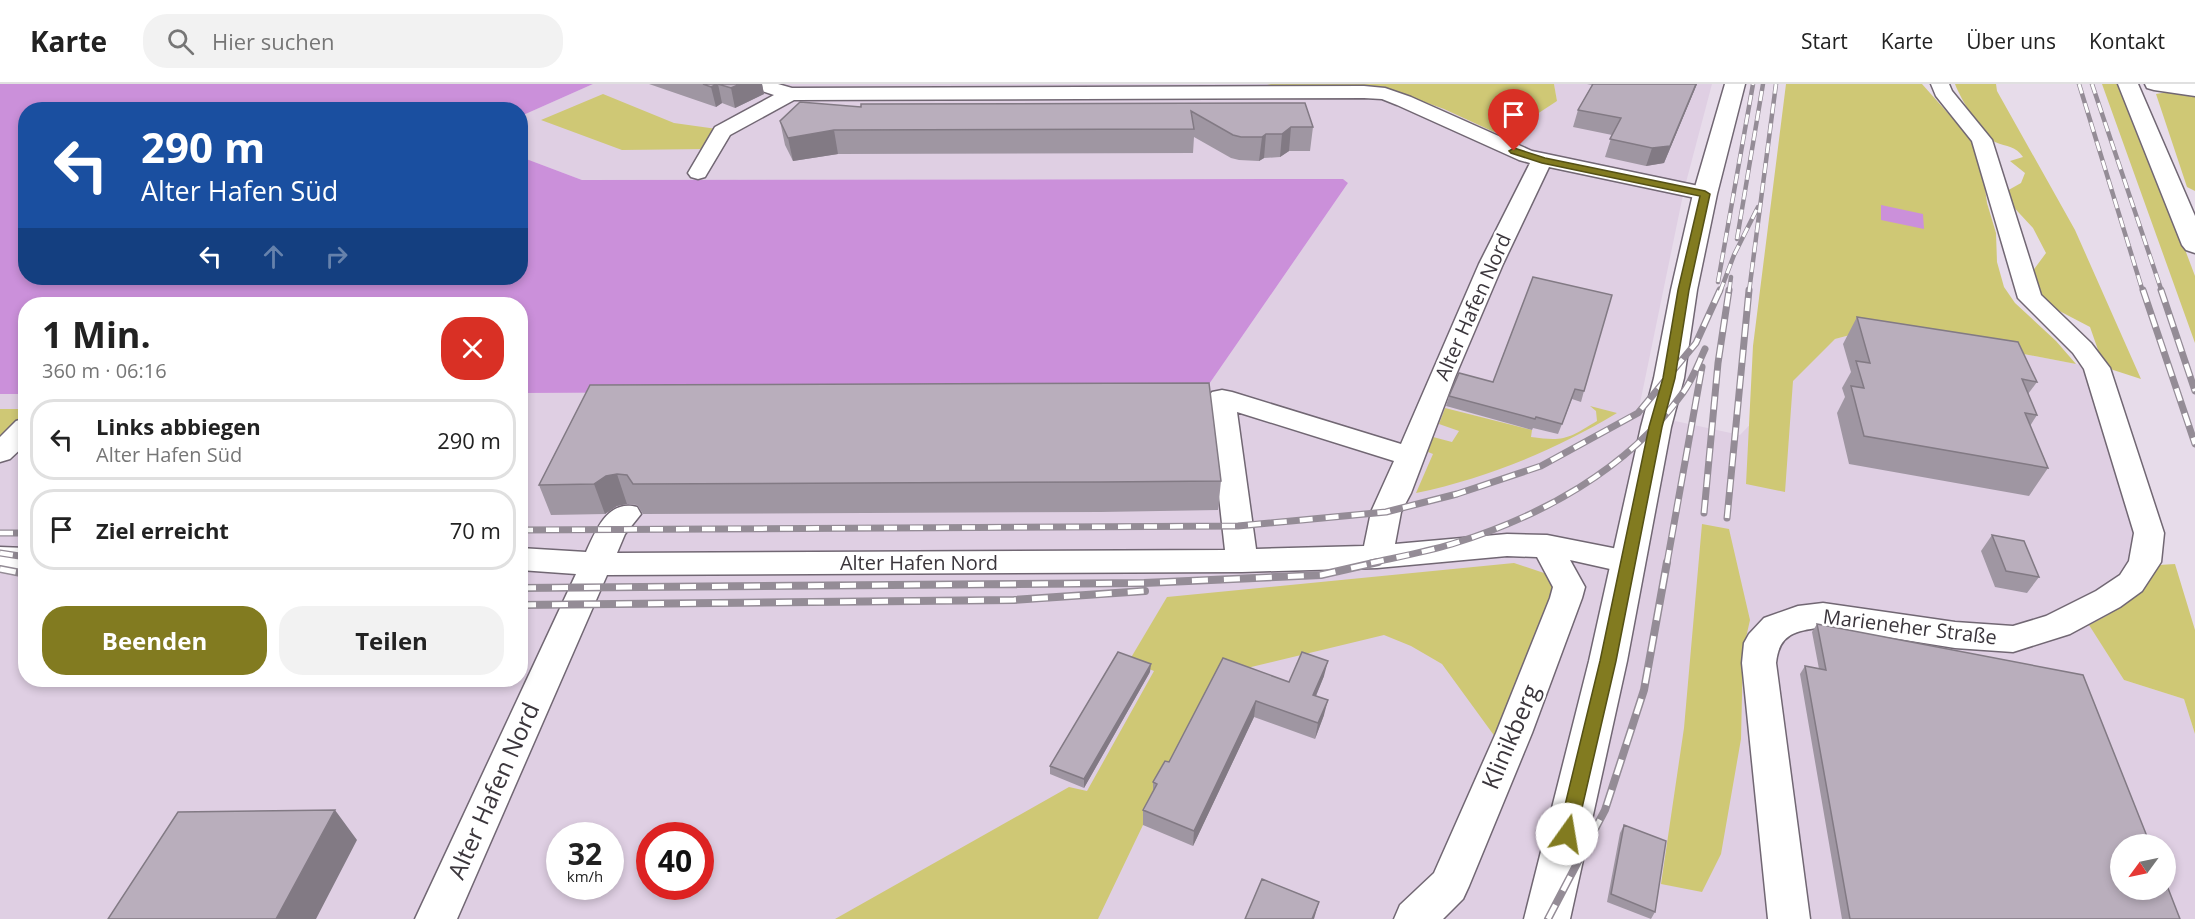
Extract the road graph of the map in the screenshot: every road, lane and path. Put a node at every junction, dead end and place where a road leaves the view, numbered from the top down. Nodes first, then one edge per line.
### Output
1 (760, 84) edge
2 (1735, 84) edge
3 (1940, 84) edge
4 (2128, 84) edge
5 (2154, 84) edge
6 (2195, 90) edge
7 (790, 94) junction
8 (1542, 160) junction
9 (698, 174) dead end
10 (1705, 194) junction
11 (2195, 245) edge
12 (18, 435) edge
13 (0, 453) edge
14 (1409, 456) junction
15 (626, 514) dead end
16 (1548, 546) junction
17 (1377, 557) junction
18 (0, 558) edge
19 (18, 559) edge
20 (528, 560) edge
21 (1242, 561) junction
22 (1628, 562) junction
23 (596, 564) junction
24 (436, 919) edge
25 (1415, 919) edge
26 (1547, 919) edge
27 (1789, 919) edge

1 - 7 street
2 - 10 street
3 - 27 street, Marieneher Straße
4 - 11 street
5 - 6 street
7 - 8 street
7 - 9 street
8 - 10 street
8 - 14 street, Alter Hafen Nord
10 - 22 street
12 - 13 street
14 - 17 street, Alter Hafen Nord
14 - 21 street
15 - 23 street, Alter Hafen Nord
16 - 17 street, Alter Hafen Nord
16 - 22 street, Alter Hafen Nord
16 - 25 street, Klinikberg
17 - 21 street, Alter Hafen Nord
18 - 19 street
20 - 23 street, Alter Hafen Nord
21 - 23 street, Alter Hafen Nord
22 - 26 street
23 - 24 street, Alter Hafen Nord

